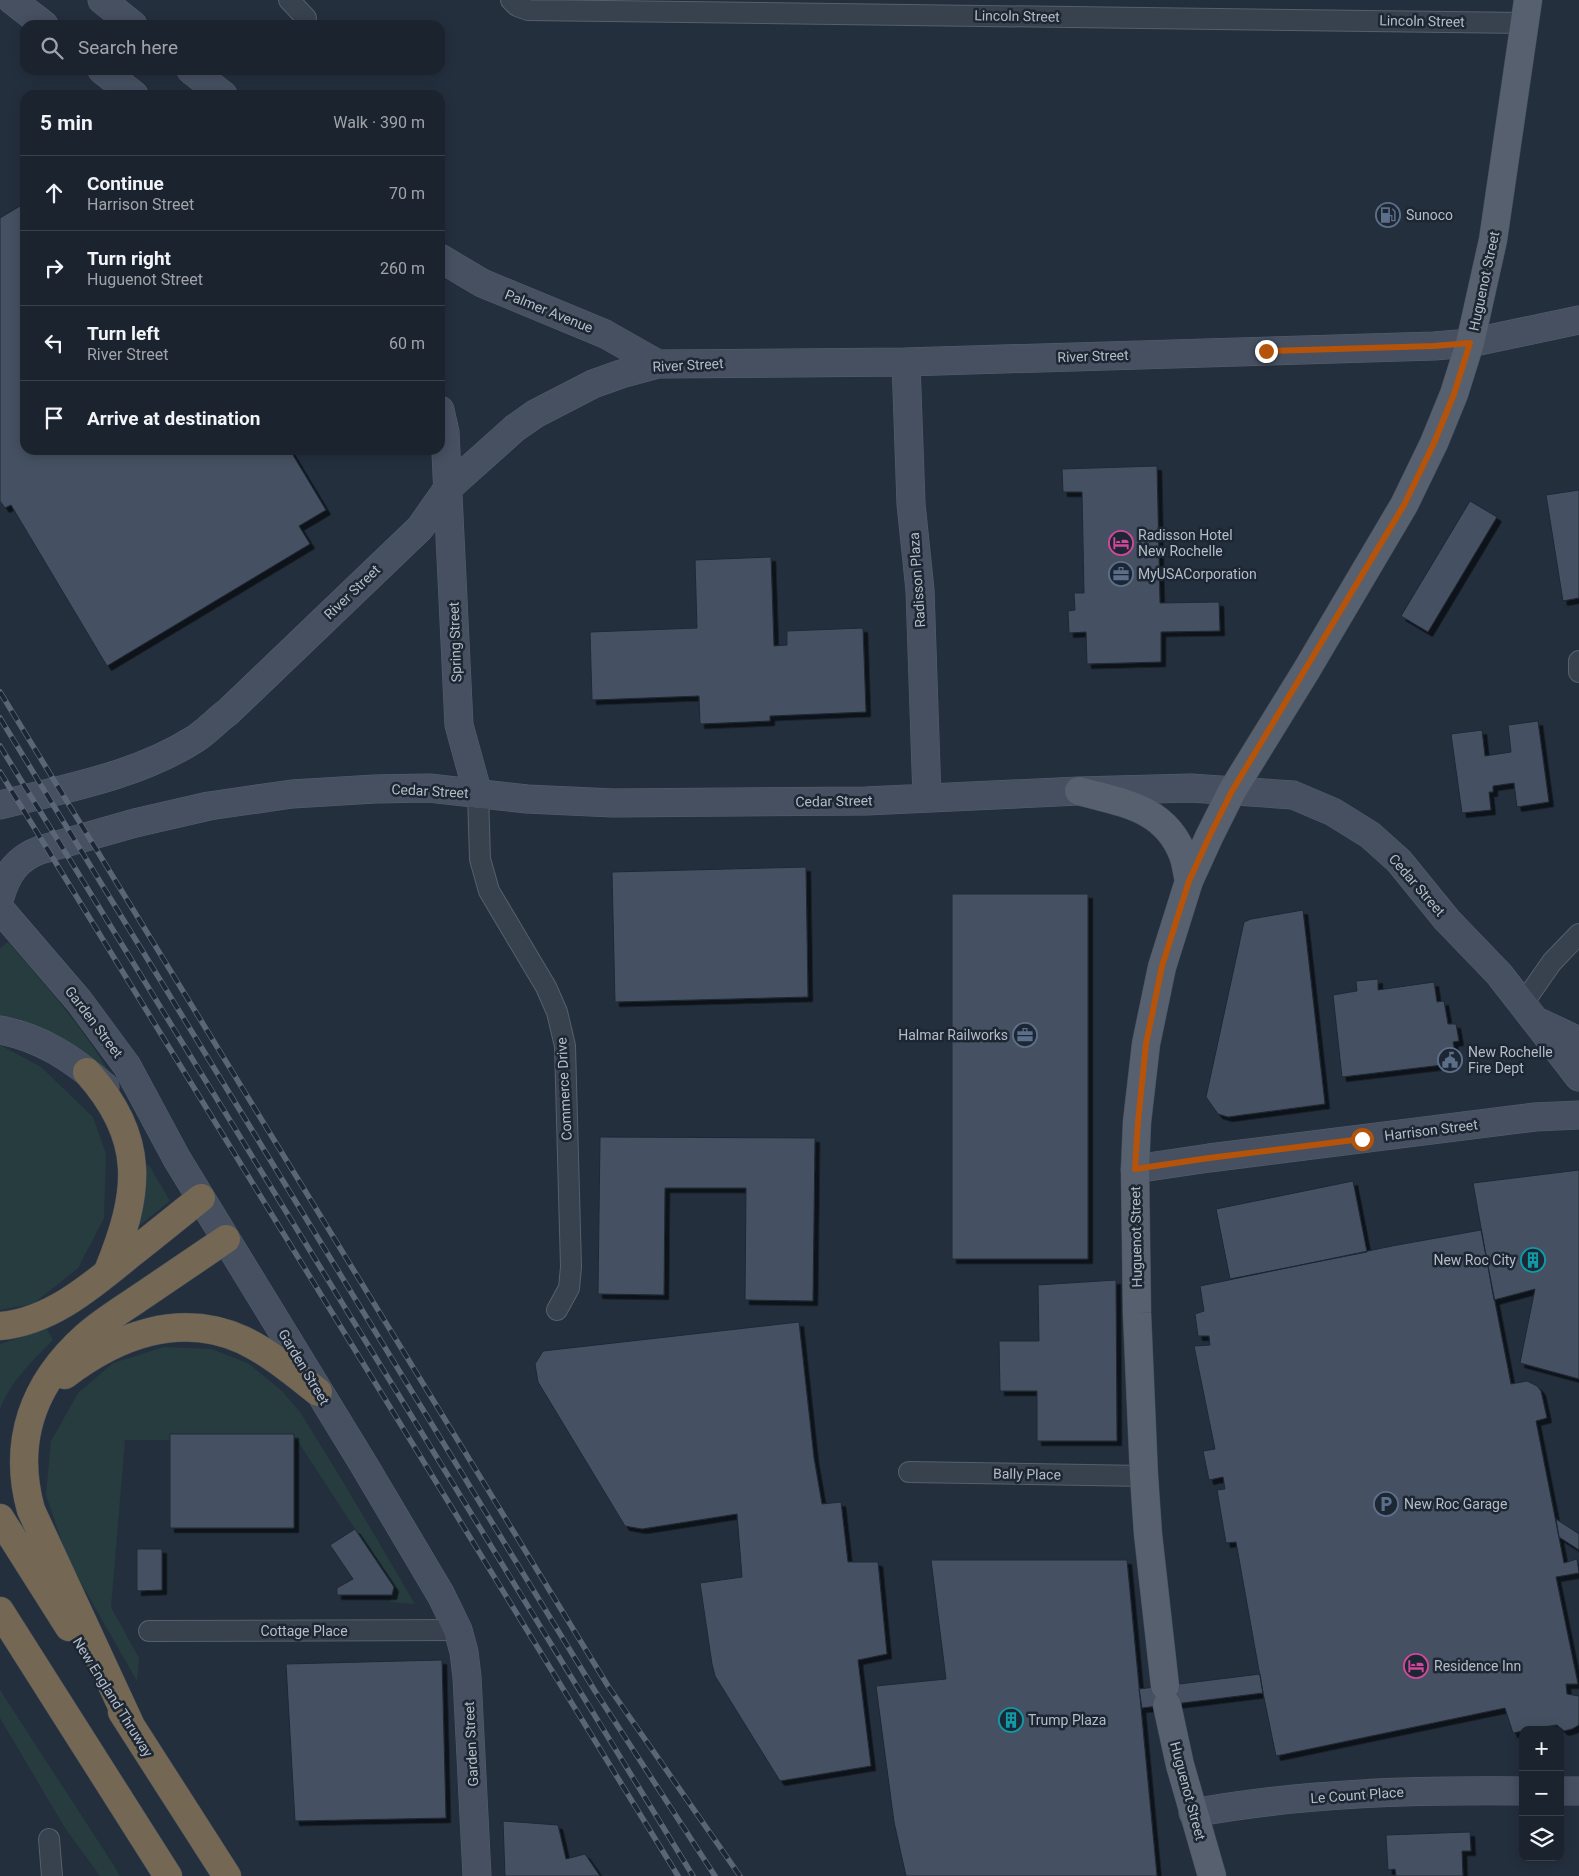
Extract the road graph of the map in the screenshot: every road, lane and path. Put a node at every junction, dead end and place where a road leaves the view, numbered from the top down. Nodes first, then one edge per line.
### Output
1 (12, 0) edge
2 (102, 0) edge
3 (289, 0) edge
4 (512, 0) edge
5 (1172, 9) edge
6 (1527, 11) edge
7 (306, 18) dead end
8 (38, 20) edge
9 (127, 20) edge
10 (108, 75) edge
11 (197, 75) edge
12 (128, 90) edge
13 (217, 90) edge
14 (445, 261) edge
15 (1579, 320) edge
16 (1470, 343) junction
17 (906, 362) junction
18 (658, 364) junction
19 (445, 432) edge
20 (448, 488) junction
21 (1579, 661) edge
22 (1579, 672) edge
23 (1079, 791) junction
24 (1232, 791) junction
25 (478, 794) junction
26 (927, 798) junction
27 (0, 805) edge
28 (1189, 881) junction
29 (0, 897) edge
30 (0, 909) edge
31 (1579, 934) edge
32 (1529, 1013) junction
33 (0, 1030) edge
34 (1579, 1041) edge
35 (87, 1072) junction
36 (1579, 1077) edge
37 (1579, 1115) edge
38 (177, 1159) junction
39 (1135, 1169) junction
40 (201, 1198) junction
41 (226, 1239) junction
42 (107, 1273) junction
43 (557, 1310) dead end
44 (0, 1326) edge
45 (318, 1392) junction
46 (39, 1397) junction
47 (909, 1472) dead end
48 (1144, 1476) junction
49 (0, 1518) edge
50 (0, 1611) edge
51 (458, 1630) junction
52 (149, 1631) dead end
53 (131, 1726) junction
54 (1519, 1790) edge
55 (1564, 1791) edge
56 (1579, 1791) edge
57 (1193, 1813) junction
58 (49, 1838) dead end
59 (52, 1876) edge
60 (168, 1876) edge
61 (227, 1876) edge
62 (477, 1876) edge
63 (1212, 1876) edge

1 - 8 main road
2 - 9 main road
3 - 7 street
4 - 5 street, Lincoln Street
5 - 6 street, Lincoln Street
6 - 16 main road, Huguenot Street
10 - 12 main road
11 - 13 main road
14 - 18 main road, Palmer Avenue
15 - 16 main road, River Street
16 - 17 main road, River Street
16 - 24 main road, Huguenot Street
17 - 18 main road, River Street
17 - 26 main road, Radisson Plaza
18 - 20 main road, River Street
19 - 20 main road
20 - 25 main road, Spring Street
20 - 27 main road, River Street
21 - 22 street
23 - 24 main road, Cedar Street
23 - 26 main road, Cedar Street
23 - 28 main road
24 - 28 main road, Huguenot Street
24 - 32 main road, Cedar Street
25 - 26 main road, Cedar Street
25 - 29 main road, Cedar Street
25 - 43 street, Commerce Drive
28 - 39 main road, Huguenot Street
30 - 38 main road, Garden Street
31 - 32 street
32 - 34 main road
32 - 36 main road, Cedar Street
33 - 35 main road
35 - 38 main road
35 - 42 highway
37 - 39 main road, Harrison Street
38 - 40 main road, Garden Street
39 - 48 main road, Huguenot Street
40 - 41 main road, Garden Street
40 - 42 highway
41 - 45 main road, Garden Street
41 - 46 highway
42 - 44 highway
45 - 46 highway
45 - 51 main road, Garden Street
46 - 53 highway
47 - 48 street, Bally Place
48 - 57 main road, Huguenot Street
49 - 53 highway, New England Thruway
50 - 60 highway
51 - 52 street, Cottage Place
51 - 62 main road, Garden Street
53 - 61 highway, New England Thruway
54 - 57 main road, Le Count Place
55 - 56 main road
57 - 63 main road, Huguenot Street
58 - 59 street

